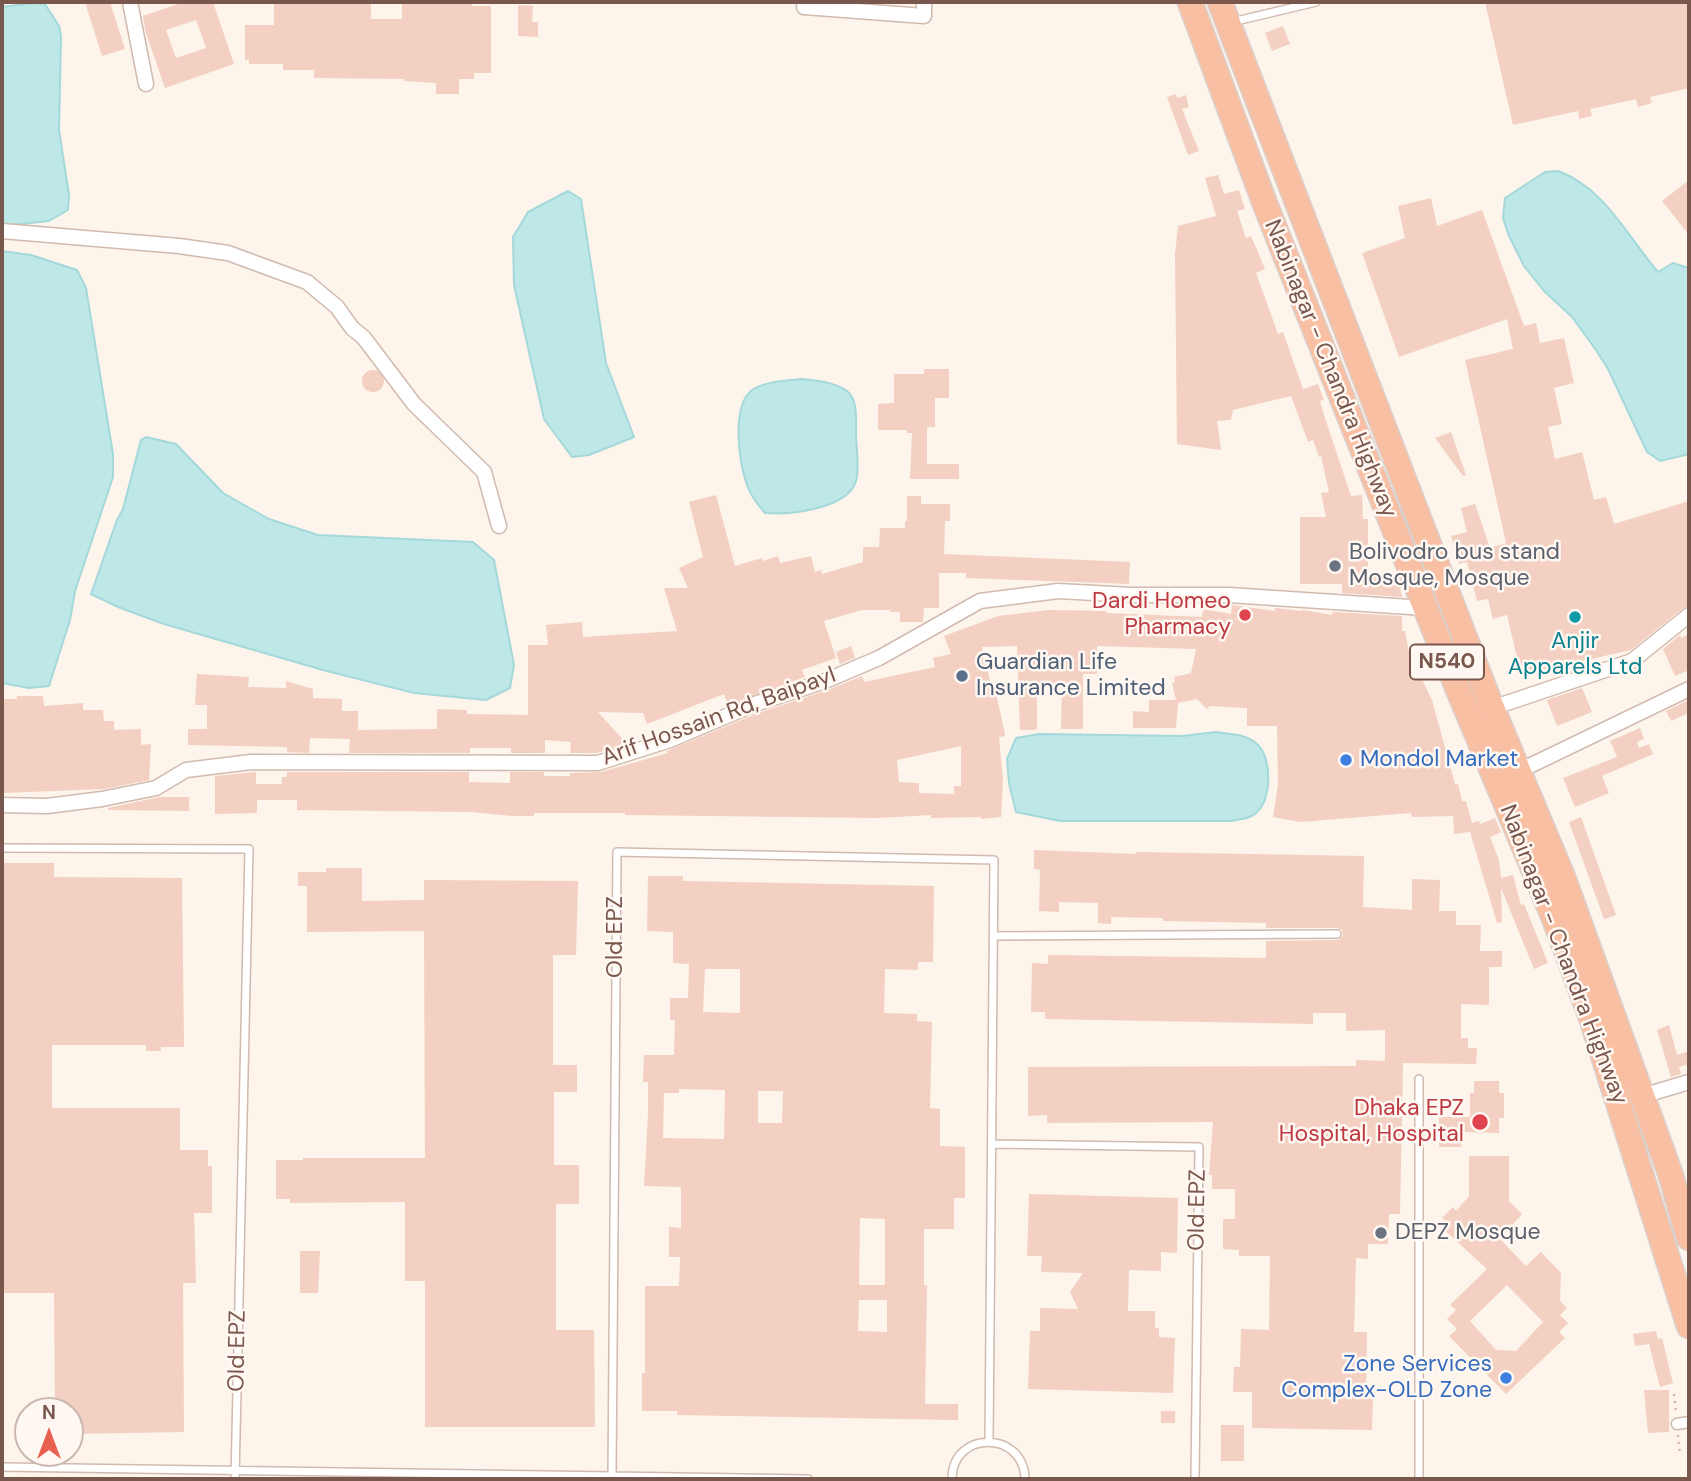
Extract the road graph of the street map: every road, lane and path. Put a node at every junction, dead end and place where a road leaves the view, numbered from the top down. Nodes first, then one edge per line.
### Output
1 (130, 2) edge
2 (806, 2) edge
3 (924, 2) edge
4 (1190, 2) edge
5 (1316, 2) edge
6 (1224, 12) edge
7 (146, 84) dead end
8 (2, 231) edge
9 (499, 526) dead end
10 (1425, 608) junction
11 (1689, 615) edge
12 (1689, 689) edge
13 (1492, 708) junction
14 (1519, 771) junction
15 (2, 805) edge
16 (2, 848) edge
17 (1337, 934) dead end
18 (994, 936) junction
19 (1419, 1079) dead end
20 (1689, 1082) edge
21 (1642, 1096) junction
22 (992, 1144) junction
23 (1689, 1238) edge
24 (1689, 1326) edge
25 (1674, 1394) dead end
26 (1689, 1422) edge
27 (1677, 1424) junction
28 (989, 1442) junction
29 (1680, 1454) dead end
30 (2, 1467) edge
31 (235, 1470) junction
32 (612, 1478) edge
33 (235, 1479) edge
34 (808, 1479) edge
35 (953, 1479) edge
36 (1025, 1479) edge
37 (1195, 1479) edge
38 (1419, 1479) edge

1 - 7 street
2 - 3 street
4 - 10 highway, Nabinagar - Chandra Highway / N540
5 - 6 lane
6 - 13 highway, Nabinagar - Chandra Highway / N540
8 - 9 street
10 - 15 street, Arif Hossain Rd, Baipayl
10 - 24 highway, Nabinagar - Chandra Highway / N540
11 - 13 street
12 - 14 street
13 - 14 highway, Nabinagar - Chandra Highway / N540
14 - 21 highway, Nabinagar - Chandra Highway / N540
16 - 31 lane, Old EPZ
17 - 18 lane
18 - 22 lane, Old EPZ
18 - 32 lane, Old EPZ
19 - 38 lane
20 - 21 street
21 - 23 highway, Nabinagar - Chandra Highway / N540
22 - 28 lane, Old EPZ
22 - 37 lane, Old EPZ
25 - 27 path
26 - 27 street
27 - 29 path
28 - 35 lane
28 - 36 lane
30 - 31 lane
31 - 32 lane
31 - 33 lane, Old EPZ
32 - 34 lane

